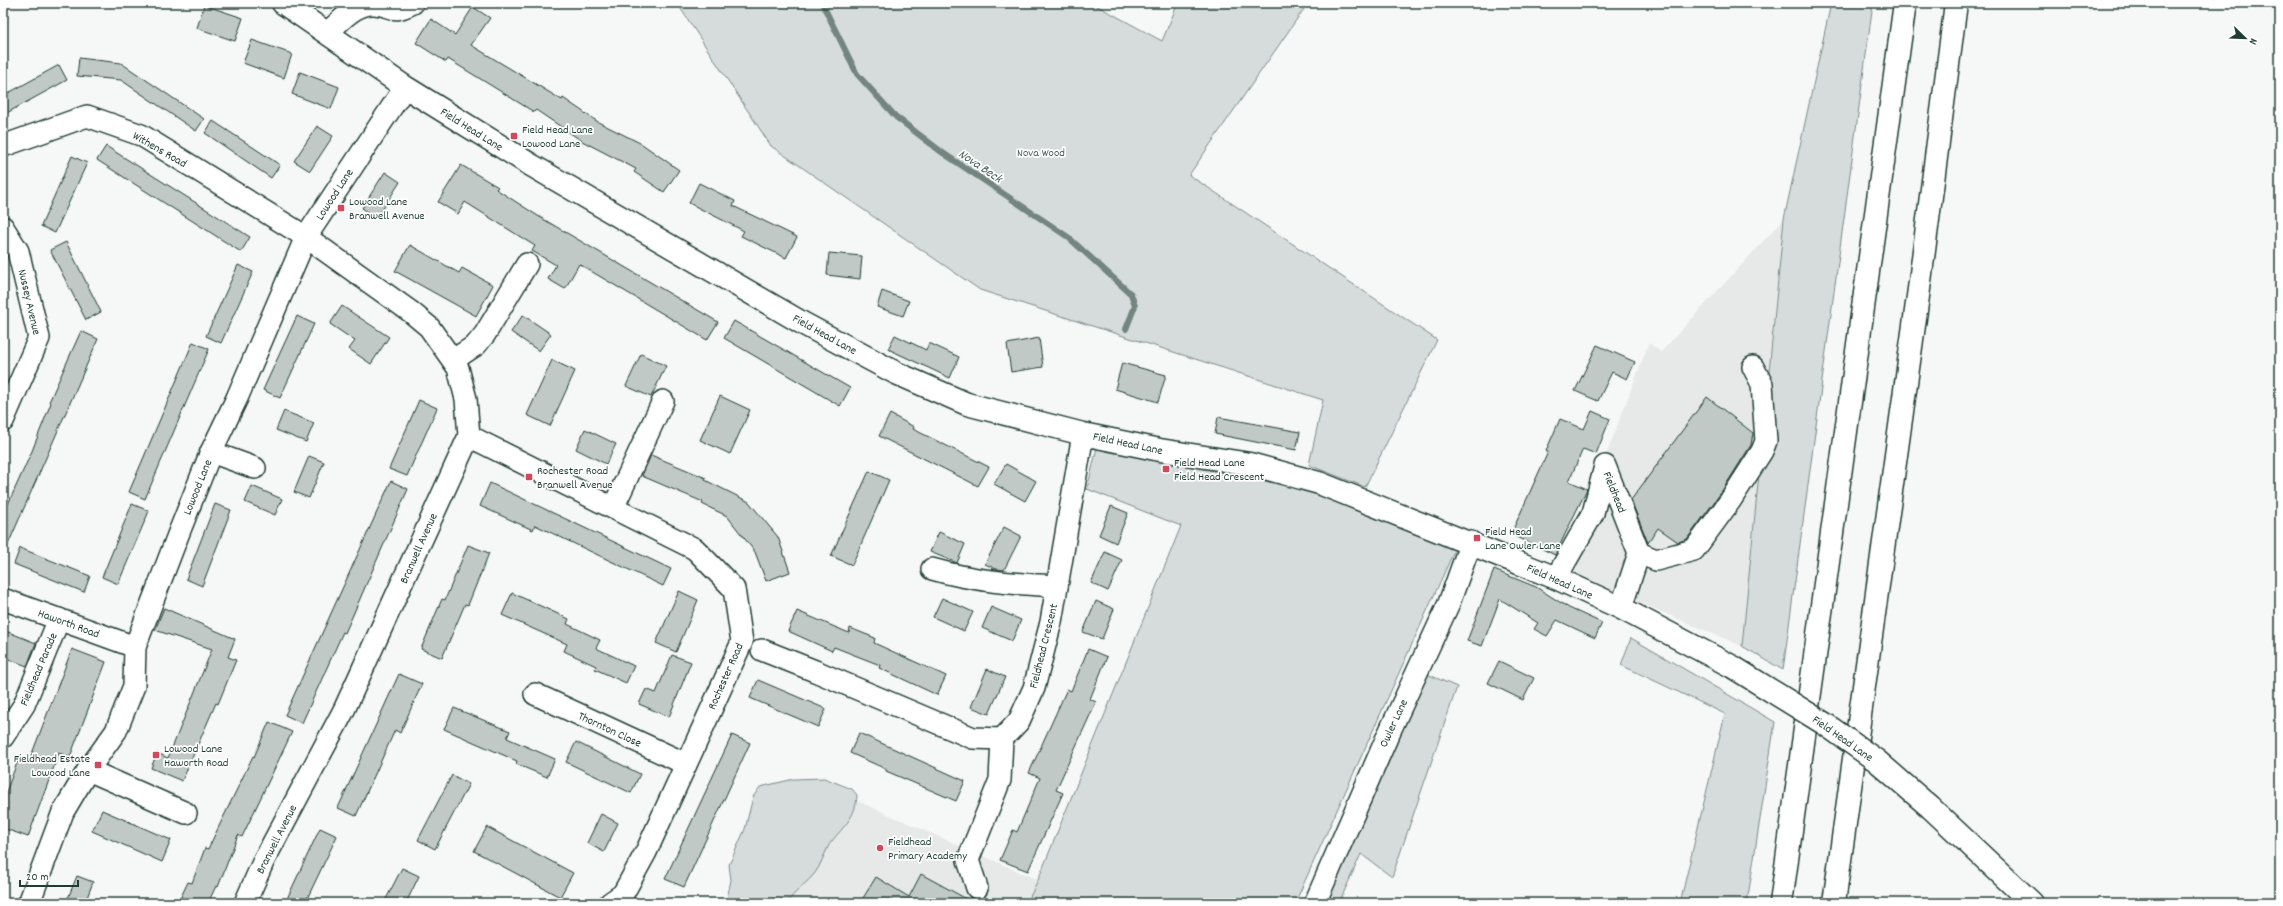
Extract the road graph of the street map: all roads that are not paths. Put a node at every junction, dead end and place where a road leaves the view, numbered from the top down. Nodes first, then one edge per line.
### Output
1 (283, 3) edge
2 (413, 3) edge
3 (1905, 3) edge
4 (1956, 3) edge
5 (327, 33) junction
6 (405, 87) junction
7 (3, 146) edge
8 (3, 227) edge
9 (306, 237) junction
10 (527, 264) dead end
11 (453, 360) junction
12 (1753, 366) dead end
13 (664, 401) dead end
14 (3, 422) edge
15 (1083, 434) junction
16 (469, 436) junction
17 (211, 452) junction
18 (254, 468) dead end
19 (613, 508) junction
20 (1471, 542) junction
21 (1639, 553) junction
22 (932, 569) dead end
23 (1556, 578) junction
24 (1056, 586) junction
25 (3, 599) edge
26 (1621, 608) junction
27 (59, 619) junction
28 (135, 647) junction
29 (762, 650) dead end
30 (535, 694) dead end
31 (3, 737) edge
32 (1002, 740) junction
33 (686, 764) junction
34 (88, 770) junction
35 (186, 813) dead end
36 (977, 888) dead end
37 (30, 903) edge
38 (245, 903) edge
39 (610, 903) edge
40 (1315, 903) edge
41 (1781, 903) edge
42 (1834, 903) edge
43 (2032, 903) edge

1 - 5 main road, Field Head Lane
2 - 5 street
3 - 41 main road
4 - 42 main road
5 - 6 main road, Field Head Lane
6 - 9 street, Lowood Lane
6 - 15 main road, Field Head Lane
7 - 9 street, Withens Road
8 - 14 street, Nussey Avenue
9 - 11 street, Branwell Avenue
9 - 17 street, Lowood Lane
10 - 11 street
11 - 16 street, Branwell Avenue
12 - 21 street
13 - 19 street
15 - 20 main road, Field Head Lane
15 - 24 street, Fieldhead Crescent
16 - 19 street, Rochester Road
16 - 38 street, Branwell Avenue
17 - 18 street
17 - 28 street, Lowood Lane
19 - 33 street, Rochester Road
20 - 23 main road, Field Head Lane
20 - 40 street, Owler Lane
21 - 23 street, Fieldhead
21 - 26 street
22 - 24 street
23 - 26 main road, Field Head Lane
24 - 32 street, Fieldhead Crescent
25 - 27 street, Haworth Road
26 - 43 main road, Field Head Lane, bridge
27 - 28 street, Haworth Road
27 - 31 street, Fieldhead Parade
28 - 34 street, Lowood Lane
29 - 32 street
30 - 33 street, Thornton Close
32 - 36 street
33 - 39 street, Rochester Road
34 - 35 street
34 - 37 street, Lowood Lane

